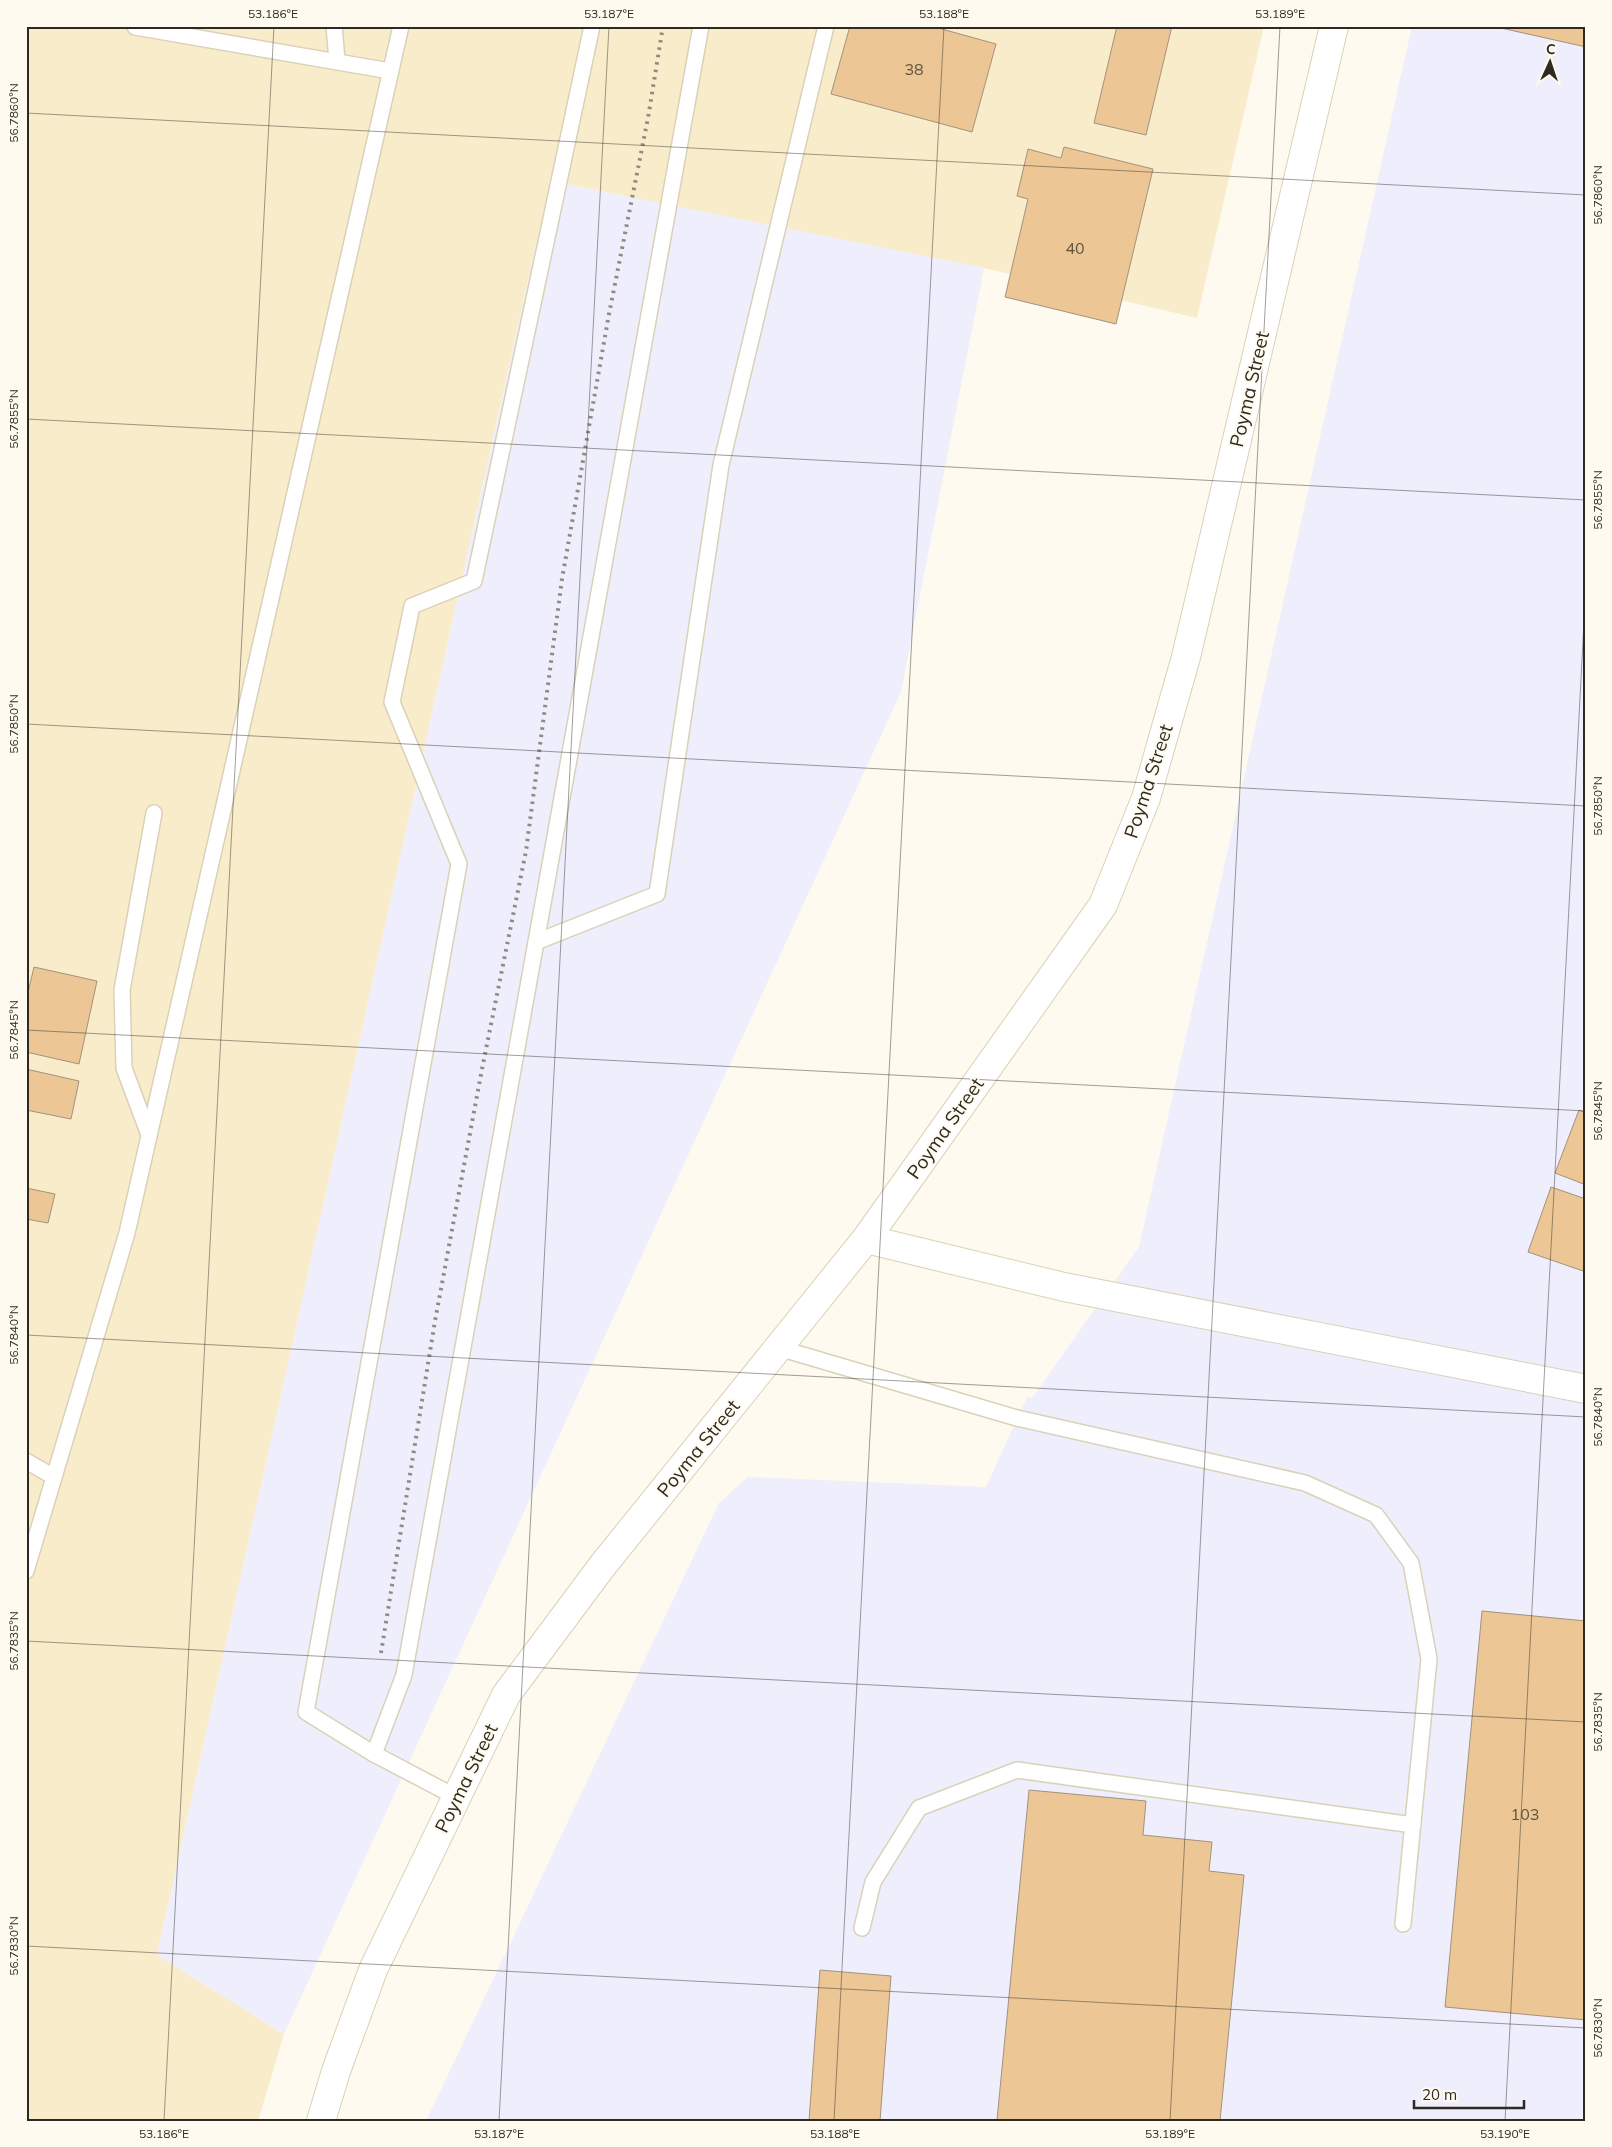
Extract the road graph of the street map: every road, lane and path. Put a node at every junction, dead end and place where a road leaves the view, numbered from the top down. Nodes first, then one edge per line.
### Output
1 (334, 26) edge
2 (401, 26) edge
3 (592, 26) edge
4 (701, 26) edge
5 (826, 26) edge
6 (1334, 26) edge
7 (135, 27) edge
8 (337, 60) junction
9 (390, 70) junction
10 (154, 813) dead end
11 (536, 942) junction
12 (149, 1135) junction
13 (866, 1239) junction
14 (779, 1348) junction
15 (1586, 1390) edge
16 (26, 1461) edge
17 (54, 1476) junction
18 (26, 1571) edge
19 (374, 1754) junction
20 (456, 1797) junction
21 (1413, 1824) junction
22 (1403, 1924) dead end
23 (862, 1928) dead end
24 (321, 2121) edge

1 - 8 lane
2 - 9 lane
3 - 19 lane
4 - 11 lane
5 - 11 lane
6 - 13 main road, Poyma Street
7 - 8 lane
8 - 9 lane
9 - 12 lane
10 - 12 lane
11 - 19 lane
12 - 17 lane
13 - 14 main road, Poyma Street
13 - 15 main road
14 - 20 main road, Poyma Street
14 - 21 lane
16 - 17 lane
17 - 18 lane
19 - 20 lane
20 - 24 main road, Poyma Street
21 - 22 lane
21 - 23 lane

